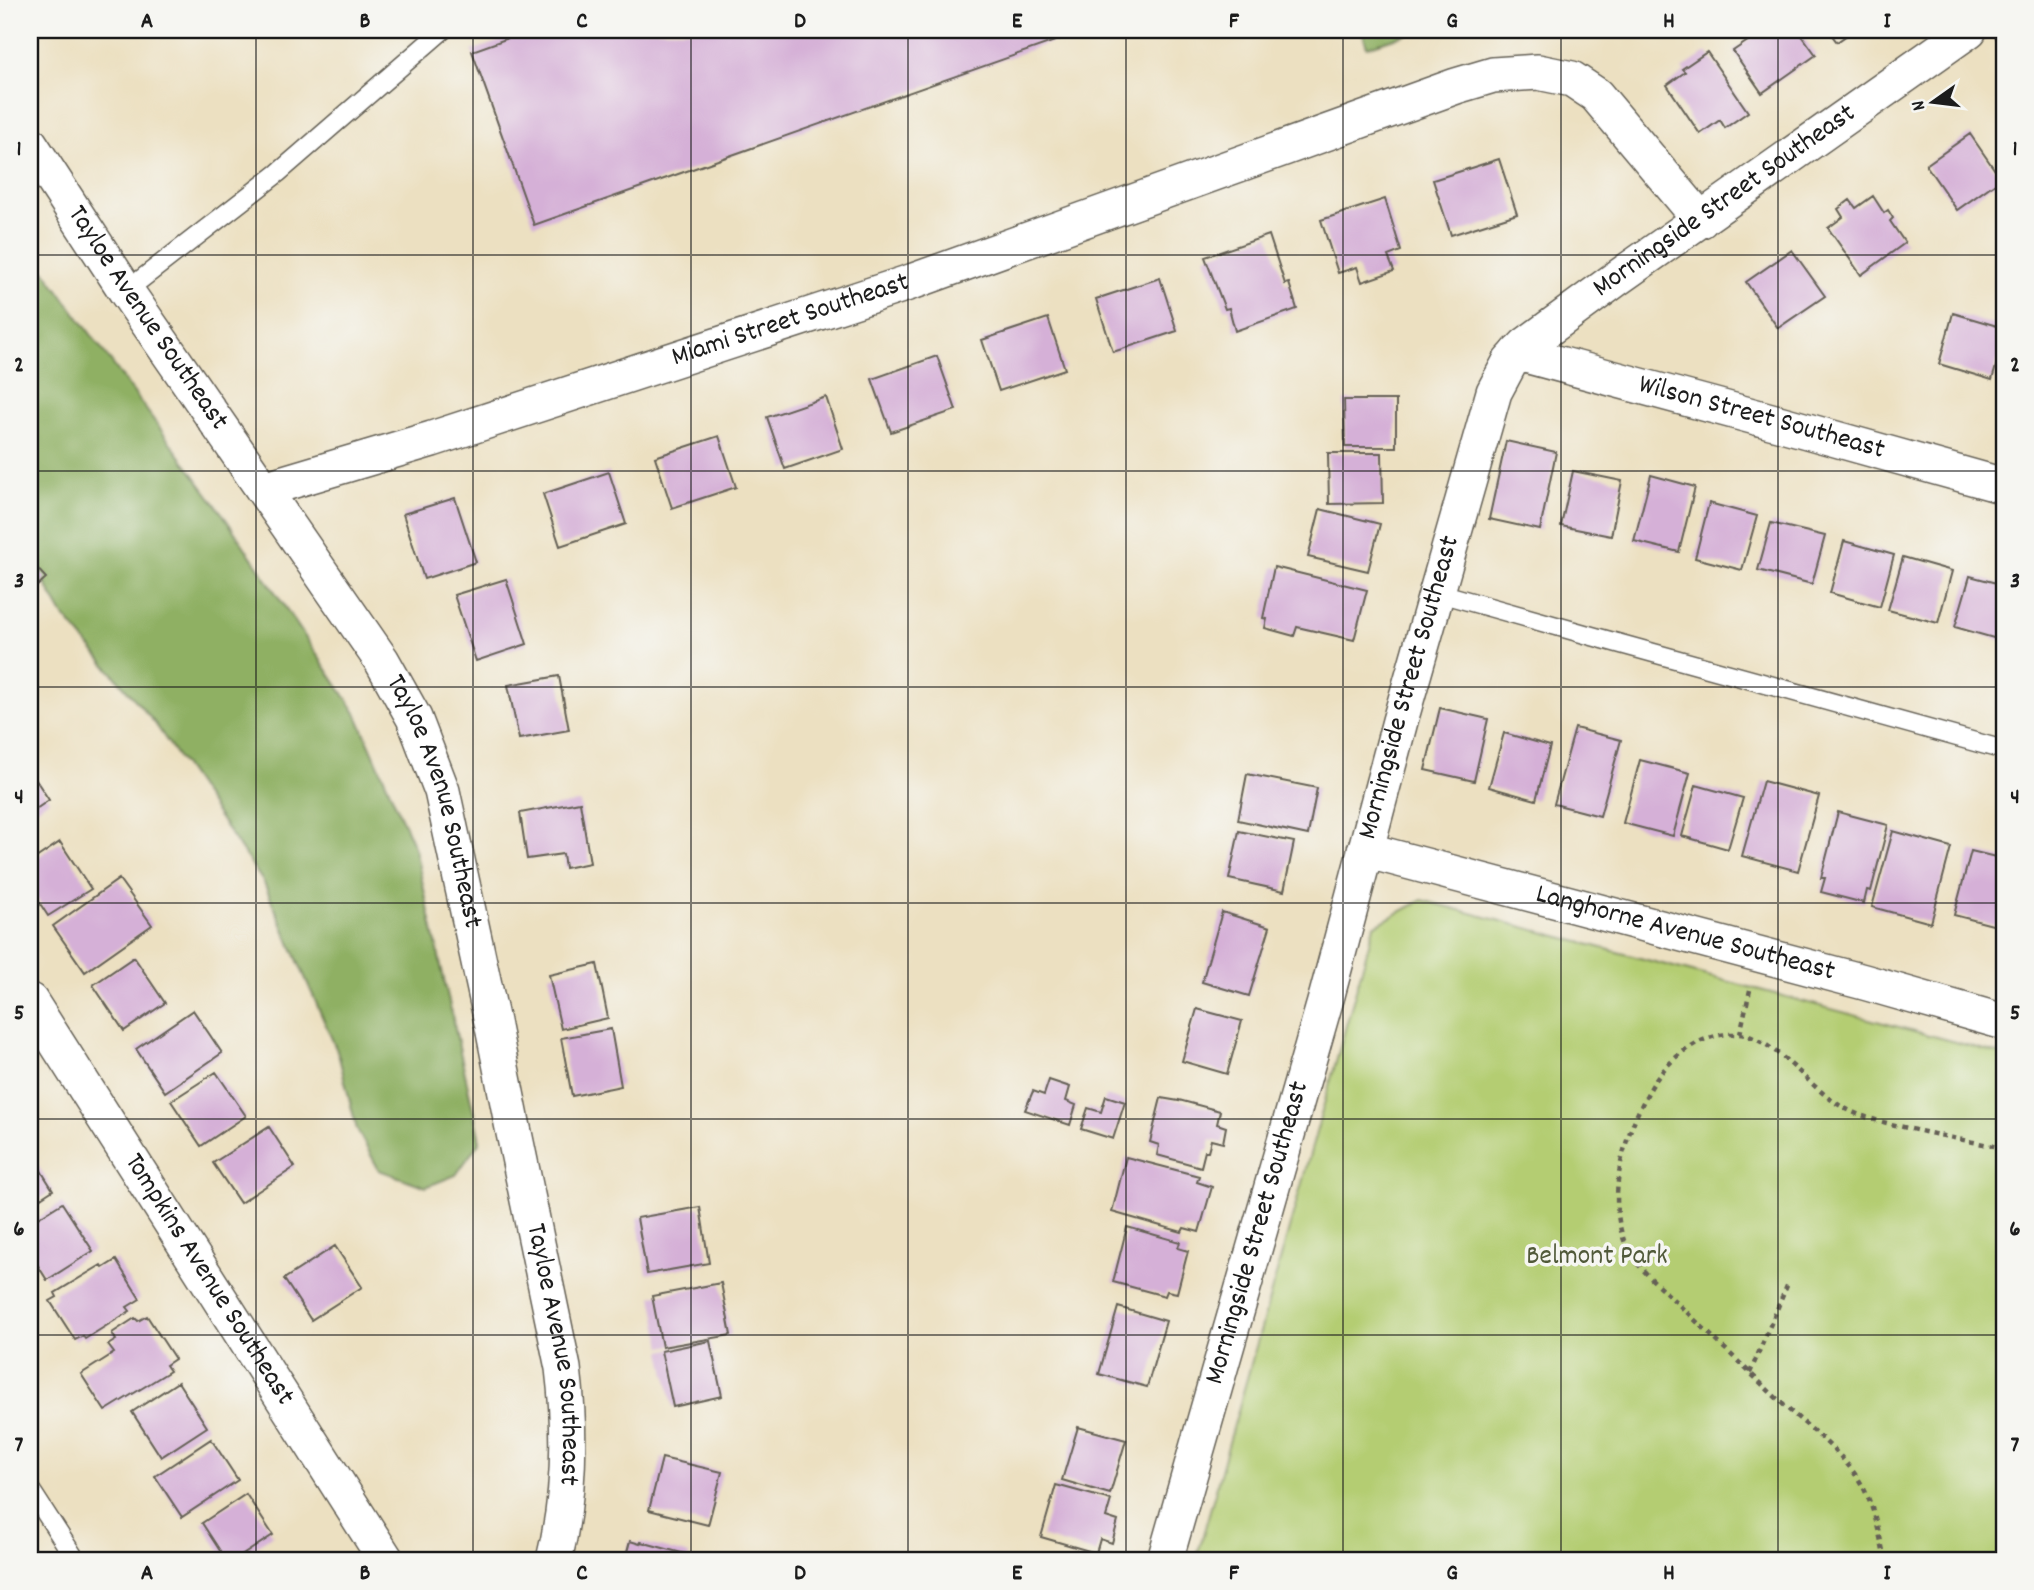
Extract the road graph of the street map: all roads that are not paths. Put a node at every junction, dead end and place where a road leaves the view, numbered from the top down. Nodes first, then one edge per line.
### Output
1 (443, 30) edge
2 (1969, 30) edge
3 (30, 144) edge
4 (1701, 220) junction
5 (126, 291) junction
6 (1518, 353) junction
7 (2004, 486) edge
8 (264, 489) junction
9 (1436, 592) junction
10 (2004, 750) edge
11 (1365, 850) junction
12 (30, 1001) edge
13 (2004, 1022) edge
14 (30, 1489) edge
15 (76, 1560) edge
16 (386, 1560) edge
17 (554, 1560) edge
18 (1165, 1560) edge

1 - 5 lane
2 - 4 street, Morningside Street Southeast
3 - 5 street, Tayloe Avenue Southeast
4 - 6 street, Morningside Street Southeast
4 - 8 street, Miami Street Southeast
5 - 8 street, Tayloe Avenue Southeast
6 - 7 street, Wilson Street Southeast
6 - 9 street, Morningside Street Southeast
8 - 17 street, Tayloe Avenue Southeast
9 - 10 lane
9 - 11 street, Morningside Street Southeast
11 - 13 street, Langhorne Avenue Southeast
11 - 18 street, Morningside Street Southeast
12 - 16 street, Tompkins Avenue Southeast
14 - 15 lane

